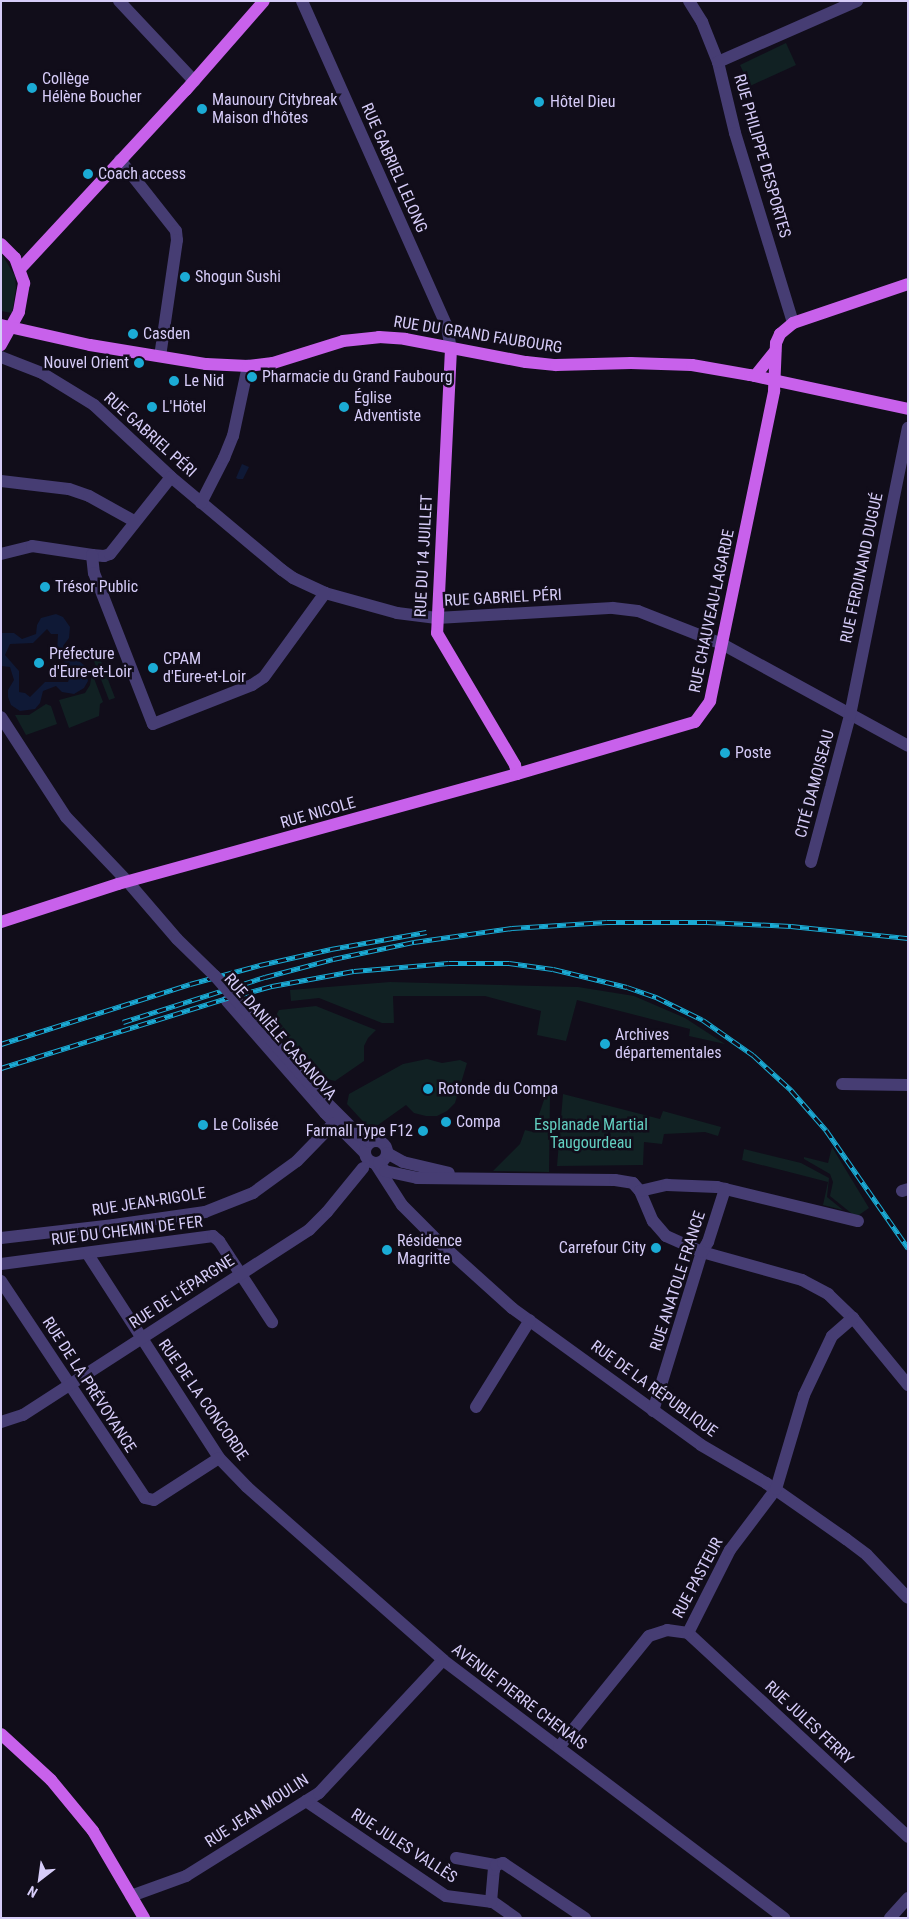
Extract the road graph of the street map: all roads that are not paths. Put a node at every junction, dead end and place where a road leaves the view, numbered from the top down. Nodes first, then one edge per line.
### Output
1 (119, 1) edge
2 (264, 1) edge
3 (302, 1) edge
4 (689, 1) edge
5 (857, 1) edge
6 (718, 62) junction
7 (194, 82) junction
8 (120, 160) junction
9 (1, 244) edge
10 (20, 269) junction
11 (908, 284) edge
12 (793, 323) junction
13 (6, 326) edge
14 (1, 345) edge
15 (451, 349) junction
16 (775, 351) junction
17 (160, 356) junction
18 (1, 357) edge
19 (248, 366) junction
20 (755, 376) junction
21 (776, 380) junction
22 (908, 409) edge
23 (908, 428) edge
24 (171, 477) junction
25 (1, 481) edge
26 (201, 503) junction
27 (134, 521) junction
28 (1, 554) edge
29 (92, 555) junction
30 (325, 594) junction
31 (437, 618) junction
32 (722, 644) junction
33 (850, 715) junction
34 (1, 717) edge
35 (908, 746) edge
36 (517, 774) junction
37 (811, 862) dead end
38 (128, 882) junction
39 (1, 922) edge
40 (177, 939) junction
41 (842, 1084) dead end
42 (908, 1085) edge
43 (334, 1123) junction
44 (372, 1157) junction
45 (725, 1189) junction
46 (640, 1191) junction
47 (858, 1221) dead end
48 (1, 1238) edge
49 (702, 1252) junction
50 (86, 1253) junction
51 (1, 1264) edge
52 (239, 1273) junction
53 (1, 1281) edge
54 (853, 1318) junction
55 (530, 1320) junction
56 (272, 1322) dead end
57 (140, 1338) junction
58 (70, 1385) junction
59 (908, 1385) edge
60 (476, 1407) dead end
61 (653, 1411) junction
62 (1, 1422) edge
63 (220, 1458) junction
64 (247, 1487) joint
65 (776, 1489) junction
66 (908, 1598) edge
67 (688, 1633) junction
68 (443, 1660) junction
69 (1, 1734) edge
70 (559, 1747) junction
71 (306, 1801) junction
72 (908, 1837) edge
73 (456, 1858) dead end
74 (496, 1865) junction
75 (131, 1896) junction
76 (908, 1898) edge
77 (491, 1902) junction
78 (144, 1918) edge
79 (516, 1918) edge
80 (585, 1918) edge
81 (784, 1918) edge
82 (890, 1918) edge

1 - 7 street
2 - 7 main road
3 - 15 street, RUE GABRIEL LELONG
4 - 6 street, RUE PHILIPPE DESPORTES
5 - 6 street
6 - 12 street, RUE PHILIPPE DESPORTES
7 - 8 main road
8 - 10 main road
8 - 17 street
9 - 10 main road
10 - 13 main road
11 - 12 main road
12 - 16 main road
13 - 14 main road
13 - 17 main road, RUE DU GRAND FAUBOURG
15 - 19 main road, RUE DU GRAND FAUBOURG
15 - 20 main road, RUE DU GRAND FAUBOURG
15 - 31 main road, RUE DU 14 JUILLET
16 - 20 main road
16 - 21 main road, RUE CHAUVEAU-LAGARDE
17 - 19 main road, RUE DU GRAND FAUBOURG
18 - 24 street, RUE GABRIEL PÉRI
19 - 26 street
20 - 21 main road, RUE DU GRAND FAUBOURG
21 - 22 main road, RUE DU GRAND FAUBOURG
21 - 32 main road, RUE CHAUVEAU-LAGARDE
23 - 33 street, RUE FERDINAND DUGUÉ
24 - 26 street, RUE GABRIEL PÉRI
24 - 27 street
25 - 27 street
26 - 30 street, RUE GABRIEL PÉRI
27 - 29 street
28 - 29 street
29 - 30 street
30 - 31 street, RUE GABRIEL PÉRI
31 - 32 street, RUE GABRIEL PÉRI
31 - 36 main road, RUE DU 14 JUILLET
32 - 33 street, RUE GABRIEL PÉRI
32 - 36 main road, RUE CHAUVEAU-LAGARDE
33 - 35 street, RUE GABRIEL PÉRI
33 - 37 street, CITÉ DAMOISEAU
34 - 38 street, RUE DANIÈLE CASANOVA
36 - 38 main road, RUE NICOLE
38 - 39 main road, RUE NICOLE
38 - 40 street, RUE DANIÈLE CASANOVA
40 - 43 street, RUE DANIÈLE CASANOVA, bridge
40 - 44 street, RUE DANIÈLE CASANOVA, bridge
41 - 42 street
43 - 44 street, RUE DANIÈLE CASANOVA
43 - 48 street, RUE JEAN-RIGOLE
44 - 46 street
44 - 52 street, RUE DE L'ÉPARGNE
44 - 55 street, RUE DE LA RÉPUBLIQUE
45 - 46 street
45 - 47 street
45 - 49 street, RUE ANATOLE FRANCE
46 - 49 street
49 - 54 street
49 - 61 street, RUE ANATOLE FRANCE
50 - 51 street, RUE DU CHEMIN DE FER
50 - 52 street, RUE DU CHEMIN DE FER
50 - 57 street, RUE DE LA CONCORDE
52 - 56 street, RUE DU CHEMIN DE FER
52 - 57 street, RUE DE L'ÉPARGNE
53 - 58 street, RUE DE LA PRÉVOYANCE
54 - 59 street
54 - 65 street
55 - 60 street
55 - 61 street, RUE DE LA RÉPUBLIQUE
57 - 58 street, RUE DE L'ÉPARGNE
57 - 63 street, RUE DE LA CONCORDE
58 - 62 street, RUE DE L'ÉPARGNE
58 - 63 street, RUE DE LA PRÉVOYANCE
61 - 65 street, RUE DE LA RÉPUBLIQUE
63 - 64 street, RUE DE LA CONCORDE
64 - 68 street, AVENUE PIERRE CHENAIS
65 - 66 street, RUE DE LA RÉPUBLIQUE
65 - 67 street, RUE PASTEUR
67 - 70 street, RUE PASTEUR
67 - 72 street, RUE JULES FERRY
68 - 70 street, AVENUE PIERRE CHENAIS
68 - 71 street, RUE JEAN MOULIN
69 - 75 main road
70 - 81 street, AVENUE PIERRE CHENAIS
71 - 75 street, RUE JEAN MOULIN
71 - 77 street, RUE JULES VALLÈS
73 - 74 street
74 - 77 street
74 - 80 street
75 - 78 main road
76 - 82 street
77 - 79 street, RUE JULES VALLÈS

